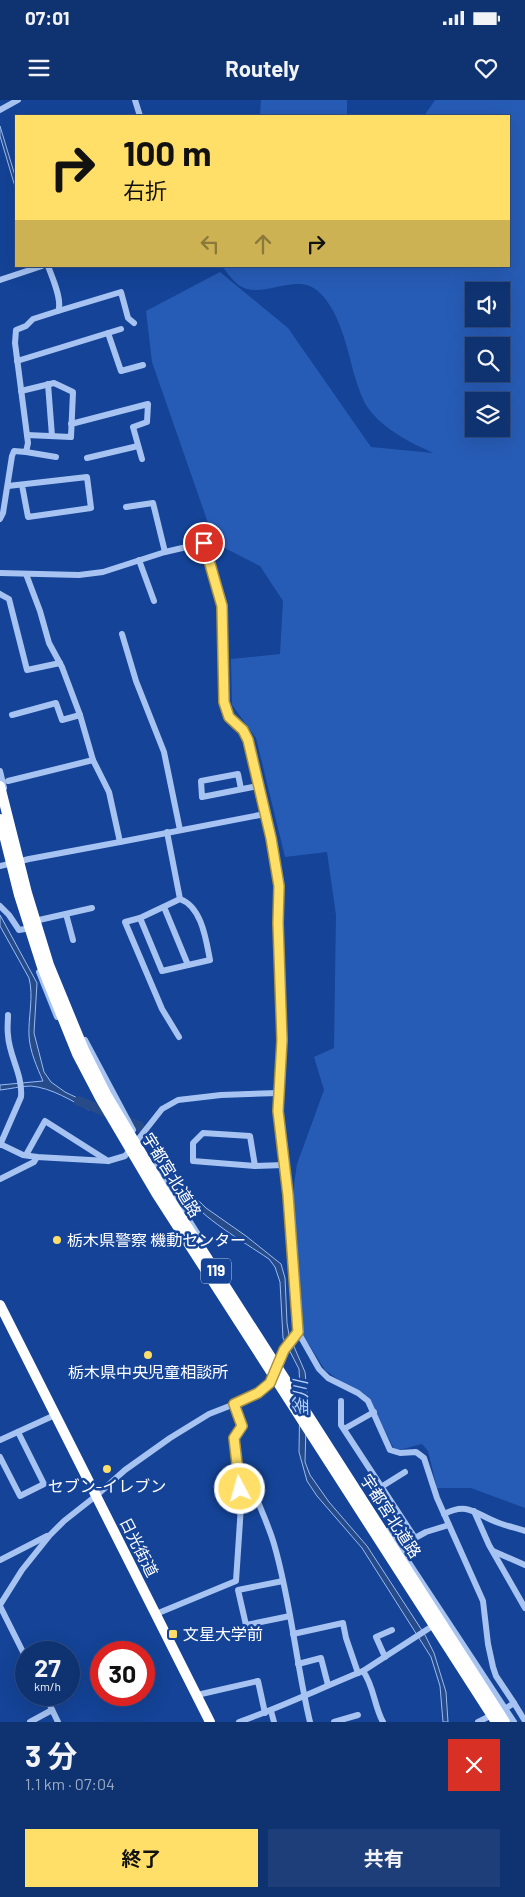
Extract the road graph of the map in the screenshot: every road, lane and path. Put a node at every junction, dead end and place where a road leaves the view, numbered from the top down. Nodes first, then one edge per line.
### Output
1 (18, 100) edge
2 (135, 100) edge
3 (0, 110) edge
4 (140, 115) edge
5 (39, 267) edge
6 (48, 267) edge
7 (0, 280) edge
8 (58, 311) junction
9 (134, 323) dead end
10 (121, 329) dead end
11 (108, 333) junction
12 (17, 361) junction
13 (143, 365) dead end
14 (48, 384) junction
15 (21, 391) junction
16 (71, 424) junction
17 (27, 435) junction
18 (52, 436) junction
19 (138, 446) junction
20 (26, 452) junction
21 (56, 457) dead end
22 (87, 458) dead end
23 (142, 459) dead end
24 (22, 484) junction
25 (8, 486) junction
26 (126, 507) dead end
27 (0, 519) edge
28 (165, 552) junction
29 (139, 560) junction
30 (0, 574) edge
31 (26, 574) junction
32 (0, 594) edge
33 (154, 601) dead end
34 (122, 634) dead end
35 (60, 663) junction
36 (12, 715) dead end
37 (80, 715) junction
38 (93, 760) junction
39 (0, 771) edge
40 (4, 784) edge
41 (258, 786) junction
42 (241, 789) junction
43 (265, 814) junction
44 (0, 819) edge
45 (180, 830) junction
46 (167, 832) junction
47 (0, 838) edge
48 (120, 842) junction
49 (22, 860) junction
50 (3, 865) edge
51 (180, 899) junction
52 (0, 906) edge
53 (164, 907) junction
54 (92, 908) dead end
55 (66, 914) junction
56 (140, 918) junction
57 (39, 920) junction
58 (25, 929) junction
59 (73, 940) dead end
60 (188, 965) junction
61 (8, 1015) dead end
62 (179, 1038) dead end
63 (278, 1093) junction
64 (140, 1139) junction
65 (0, 1144) edge
66 (128, 1153) junction
67 (26, 1155) junction
68 (37, 1157) junction
69 (108, 1161) junction
70 (284, 1165) junction
71 (255, 1166) junction
72 (0, 1180) edge
73 (0, 1305) edge
74 (296, 1335) junction
75 (279, 1362) junction
76 (272, 1379) junction
77 (341, 1401) dead end
78 (234, 1404) junction
79 (374, 1412) junction
80 (55, 1415) junction
81 (344, 1429) junction
82 (18, 1432) junction
83 (0, 1440) edge
84 (0, 1457) edge
85 (405, 1472) dead end
86 (381, 1487) junction
87 (96, 1495) junction
88 (241, 1506) junction
89 (474, 1511) junction
90 (444, 1514) junction
91 (449, 1525) junction
92 (525, 1531) edge
93 (50, 1534) junction
94 (493, 1551) junction
95 (0, 1560) edge
96 (525, 1565) edge
97 (283, 1581) junction
98 (0, 1606) edge
99 (525, 1608) edge
100 (156, 1614) junction
101 (290, 1616) junction
102 (431, 1627) junction
103 (392, 1630) dead end
104 (293, 1634) junction
105 (18, 1641) edge
106 (385, 1657) junction
107 (298, 1664) junction
108 (360, 1672) junction
109 (328, 1685) junction
110 (196, 1695) junction
111 (304, 1695) junction
112 (514, 1703) junction
113 (50, 1706) edge
114 (505, 1709) junction
115 (52, 1710) junction
116 (268, 1712) junction
117 (358, 1715) dead end
118 (492, 1720) edge
119 (525, 1721) edge
120 (30, 1722) edge
121 (58, 1722) edge
122 (210, 1722) edge
123 (239, 1722) edge
124 (274, 1722) edge
125 (310, 1722) edge
126 (334, 1722) edge
127 (383, 1722) edge
128 (478, 1722) edge
129 (505, 1722) edge
130 (514, 1722) edge

1 - 3 street
2 - 4 street
5 - 7 street
6 - 8 street
8 - 9 street
8 - 12 street
10 - 11 street
11 - 12 street
11 - 13 street
12 - 15 street
14 - 15 street
14 - 16 street
14 - 18 street
15 - 17 street
16 - 18 street
16 - 19 street
17 - 18 street
17 - 20 street
19 - 22 street
19 - 23 street
20 - 21 street
20 - 25 street
24 - 24 street
24 - 25 street
25 - 27 street
26 - 28 street
28 - 29 street
28 - 41 street
29 - 31 street
29 - 33 street
30 - 31 street
31 - 35 street
32 - 35 street
34 - 45 street
35 - 37 street
36 - 37 street
37 - 38 street
38 - 40 street
38 - 48 street
39 - 49 street
40 - 129 highway, 宇都宮北道路 / 119, bridge
41 - 42 street
41 - 43 street
42 - 42 street
43 - 45 street
43 - 63 street
44 - 118 highway, 宇都宮北道路 / 119, bridge
45 - 46 street
46 - 48 street
46 - 51 street
47 - 50 street
48 - 49 street
49 - 50 street
49 - 57 street
50 - 58 street
51 - 53 street
51 - 60 street
52 - 58 street
53 - 56 street
53 - 60 street
54 - 55 street
55 - 57 street
55 - 59 street
56 - 60 street
56 - 62 street
57 - 64 street
58 - 66 street
61 - 65 street
63 - 64 street
63 - 70 street
64 - 66 street
64 - 75 street
65 - 67 street
66 - 69 street
66 - 76 street
67 - 68 street
67 - 69 street
68 - 69 street
68 - 72 street
70 - 71 street
70 - 74 street
71 - 71 street
73 - 80 highway, 日光街道
74 - 75 street
74 - 79 street
75 - 76 street
75 - 114 street
76 - 78 street
76 - 102 street
77 - 81 street
78 - 87 street
78 - 88 street
79 - 81 street
79 - 90 street
80 - 82 street
80 - 87 highway, 日光街道
81 - 86 street
82 - 83 street
82 - 84 street
85 - 86 street
86 - 91 street
87 - 93 street
87 - 100 highway, 日光街道
88 - 97 street
88 - 100 street
89 - 90 street
89 - 92 street
89 - 94 street
90 - 91 street
91 - 112 street
93 - 95 street
93 - 98 street
94 - 96 street
94 - 99 street
97 - 101 street
97 - 101 street
98 - 105 street
100 - 110 highway, 日光街道
101 - 104 street
102 - 106 street
102 - 118 street
103 - 106 street
104 - 107 street
104 - 108 street
106 - 108 street
107 - 109 street
107 - 111 street
108 - 109 street
108 - 127 street
109 - 111 street
110 - 116 street
110 - 122 highway, 日光街道
111 - 116 street
111 - 125 street
112 - 114 street
112 - 119 street
113 - 115 street
114 - 130 street
115 - 120 street
115 - 121 street
116 - 123 street
116 - 124 street
117 - 126 street
118 - 128 street

